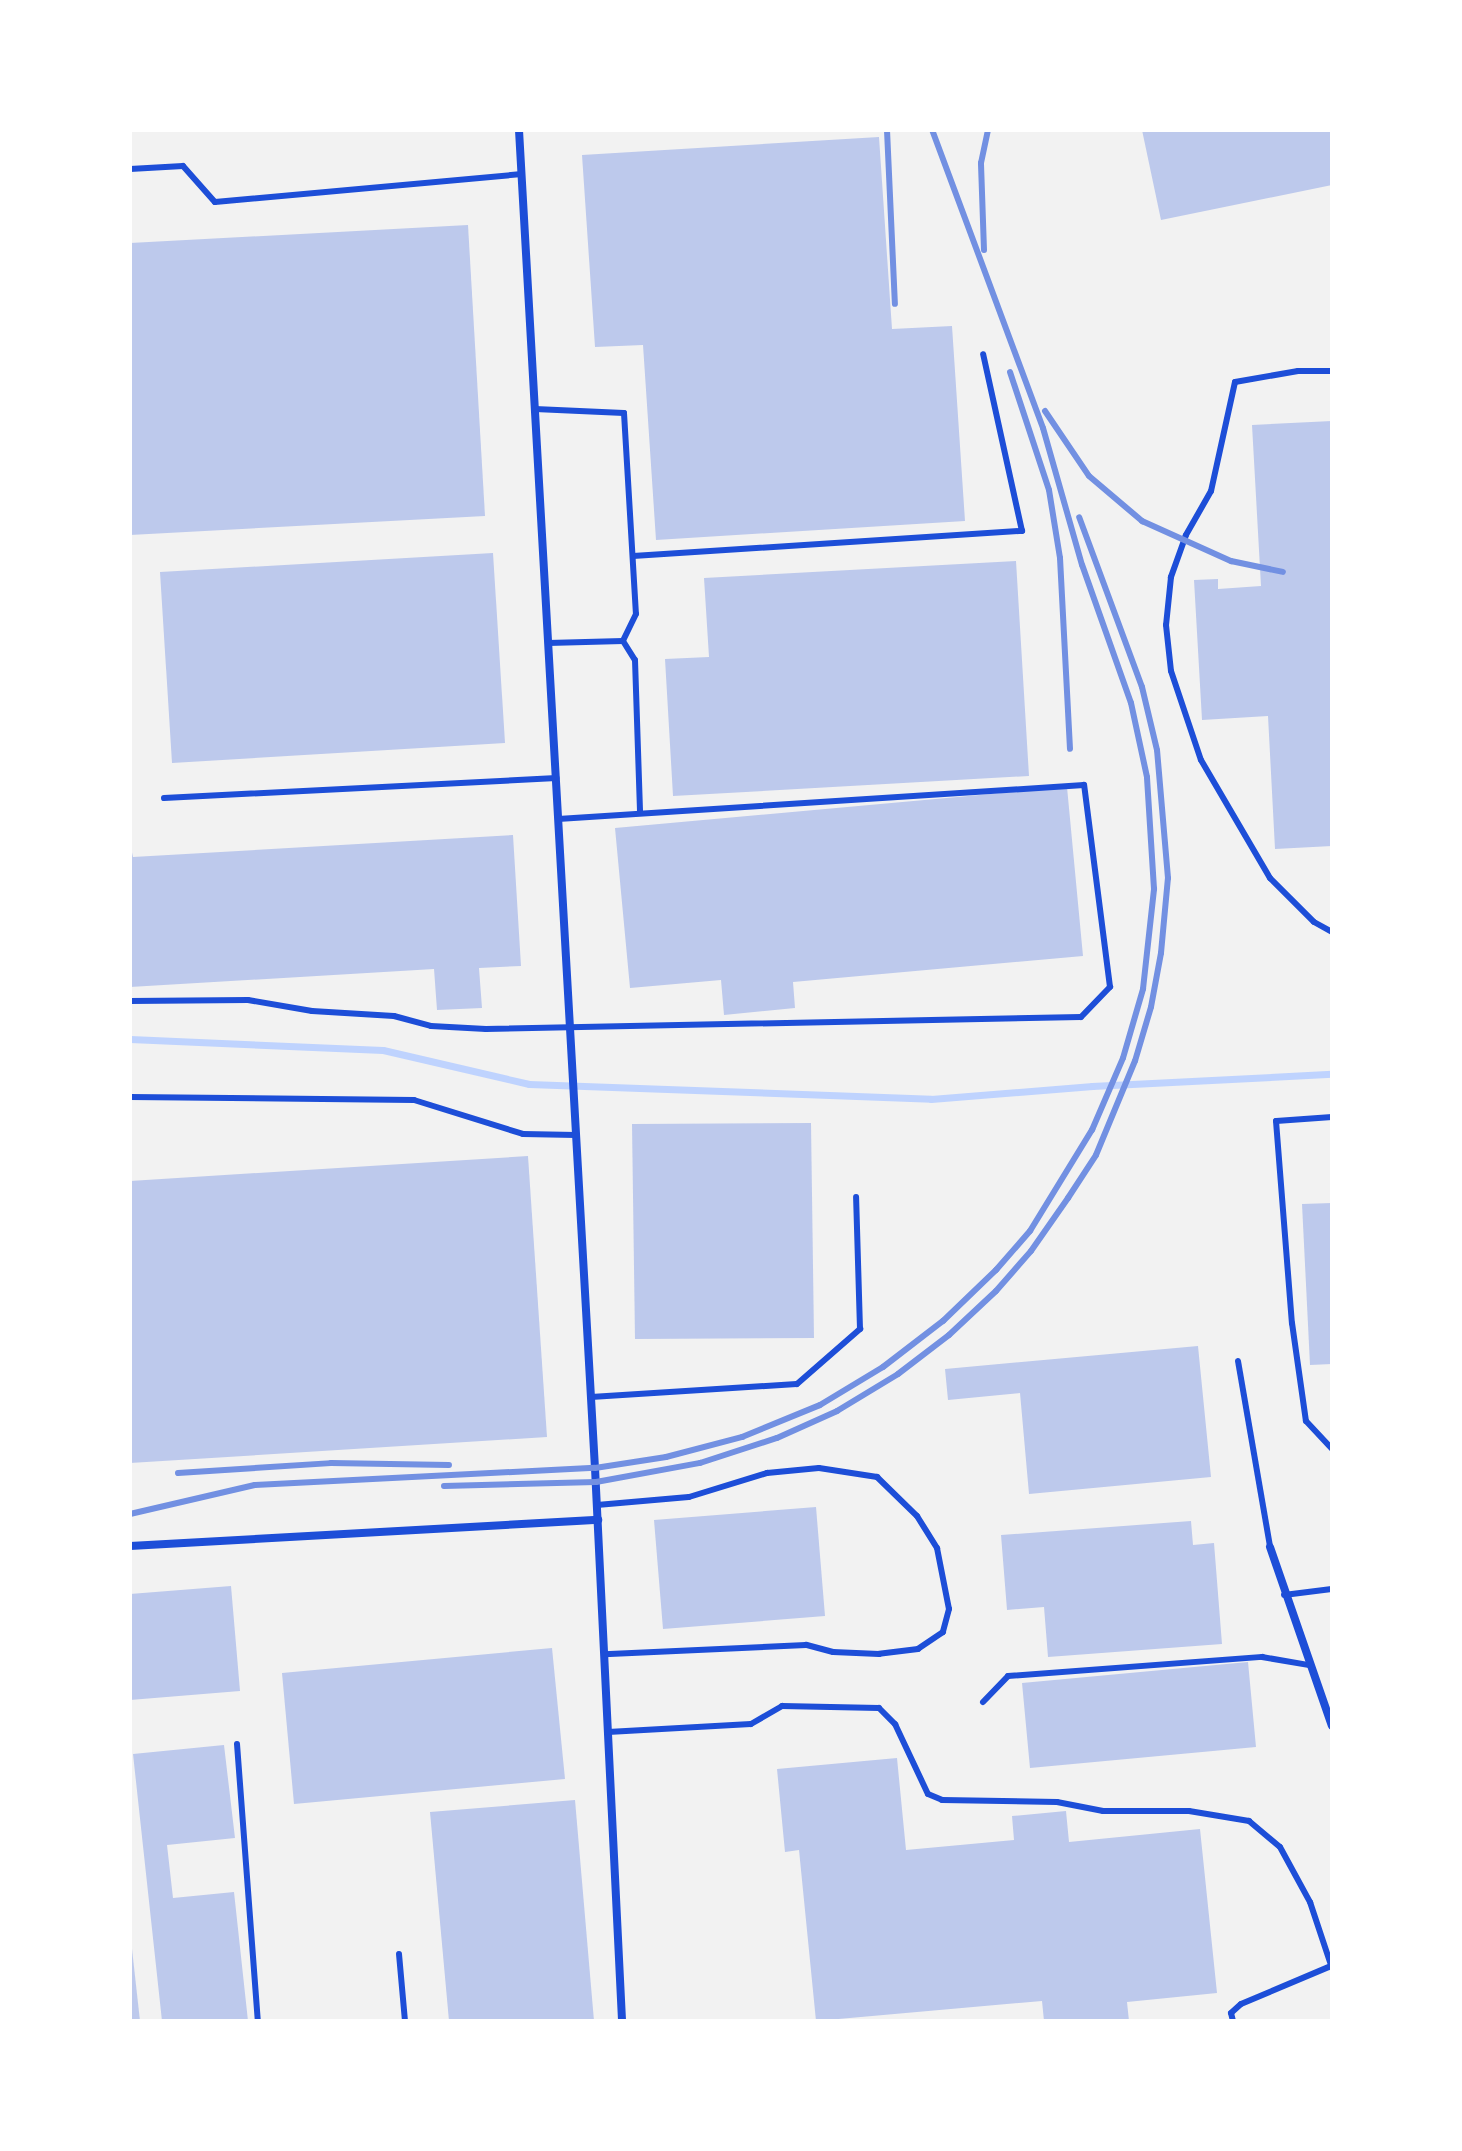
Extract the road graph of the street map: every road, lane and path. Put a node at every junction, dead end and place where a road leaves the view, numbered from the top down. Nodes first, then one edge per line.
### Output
1 (519, 130) edge
2 (130, 169) edge
3 (522, 174) junction
4 (983, 354) dead end
5 (1332, 371) edge
6 (535, 409) junction
7 (633, 556) junction
8 (623, 641) junction
9 (548, 643) junction
10 (556, 778) junction
11 (164, 798) dead end
12 (640, 813) junction
13 (558, 819) junction
14 (1332, 932) edge
15 (130, 1001) edge
16 (570, 1026) junction
17 (130, 1097) edge
18 (1332, 1117) edge
19 (576, 1135) junction
20 (856, 1197) dead end
21 (1238, 1361) dead end
22 (591, 1397) junction
23 (1332, 1449) edge
24 (597, 1505) junction
25 (598, 1520) junction
26 (130, 1546) edge
27 (1270, 1547) joint
28 (1332, 1589) edge
29 (1284, 1595) junction
30 (604, 1654) junction
31 (1309, 1665) junction
32 (983, 1702) dead end
33 (1332, 1726) edge
34 (608, 1732) junction
35 (237, 1744) dead end
36 (399, 1954) dead end
37 (1332, 1967) edge
38 (258, 2021) edge
39 (405, 2021) edge
40 (622, 2021) edge
41 (1233, 2021) edge

1 - 3 street
2 - 3 lane
3 - 6 street
4 - 7 lane
5 - 14 lane
6 - 7 lane
6 - 9 street
7 - 8 lane
8 - 9 lane
8 - 12 lane
9 - 10 street
10 - 11 lane
10 - 13 street
12 - 13 lane
12 - 16 lane
13 - 16 street
15 - 16 lane
16 - 19 street
17 - 19 lane
18 - 23 lane
19 - 22 street
20 - 22 lane
21 - 27 lane
22 - 24 street
24 - 25 street
24 - 30 lane
25 - 26 street
25 - 30 street
27 - 29 street
28 - 29 lane
29 - 31 street
30 - 34 street
31 - 32 lane
31 - 33 street
34 - 37 lane
34 - 40 street
35 - 38 lane
36 - 39 lane
37 - 41 lane

